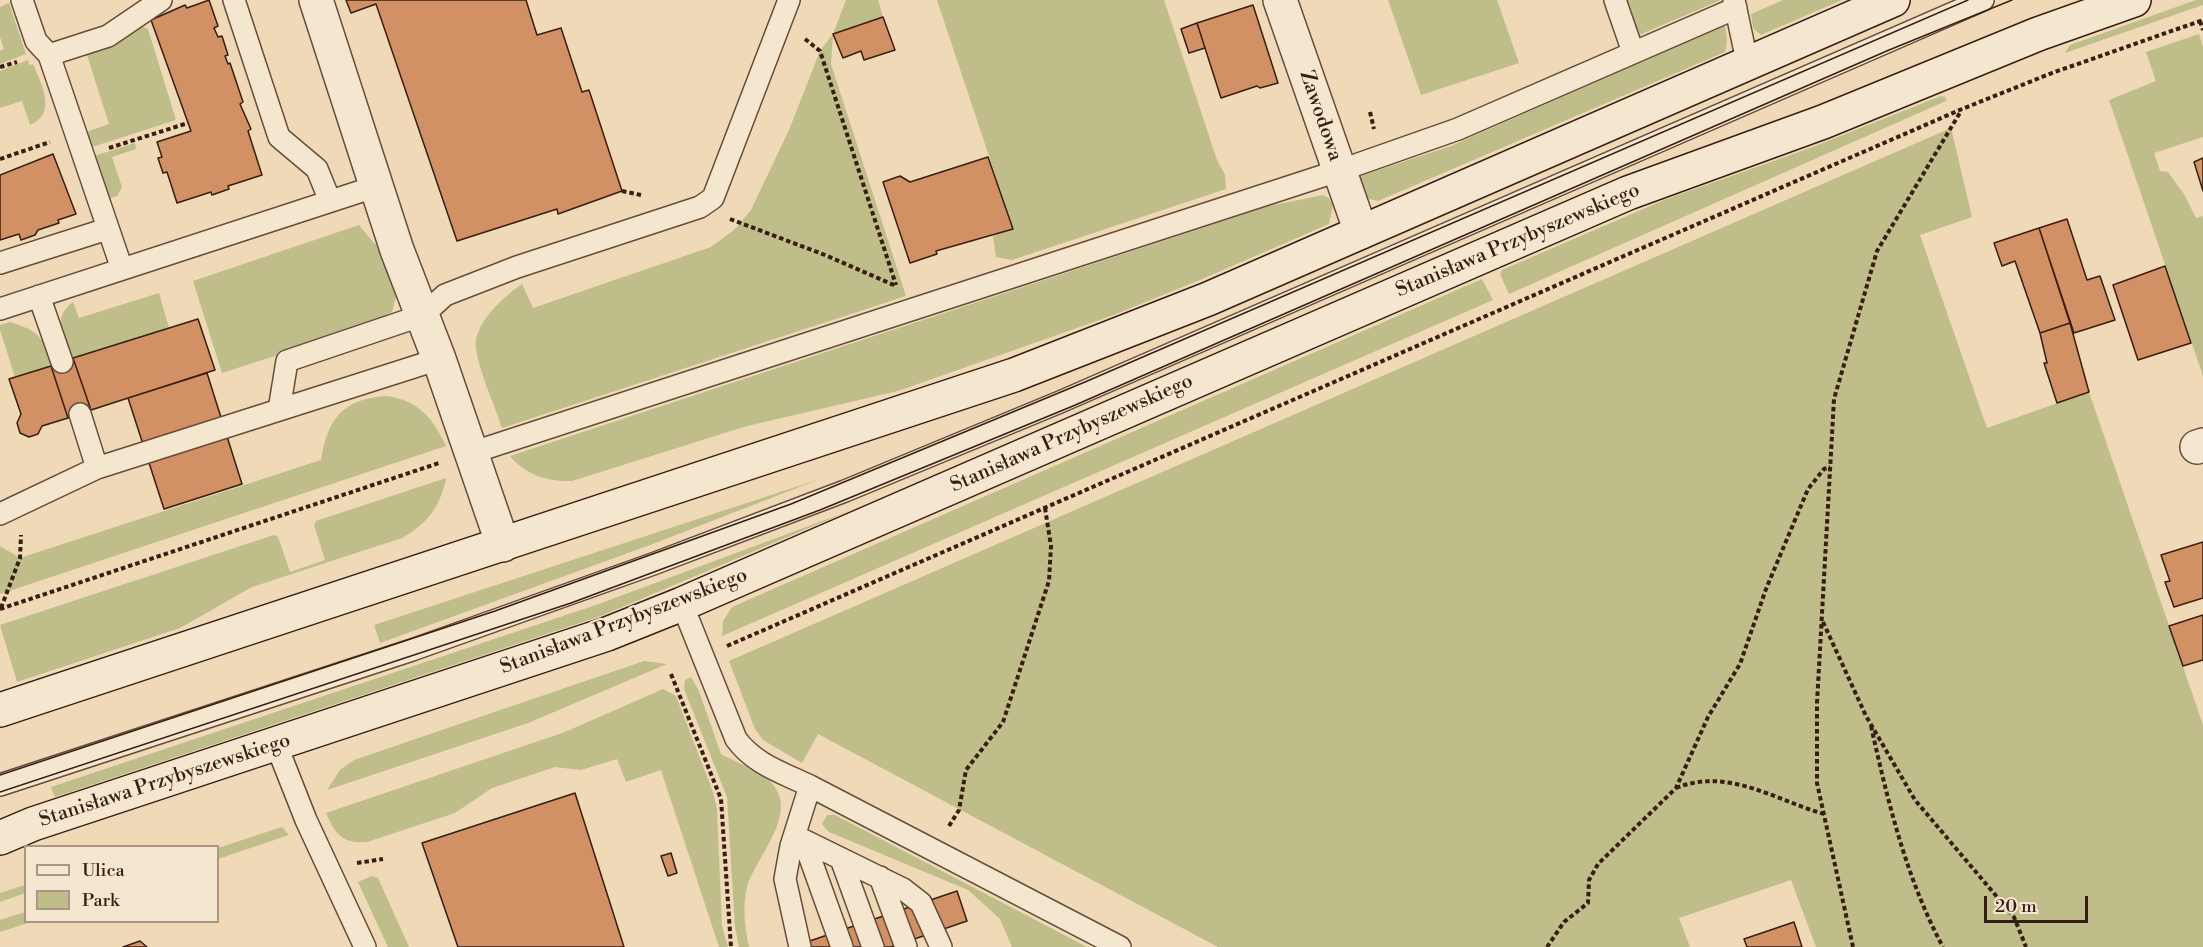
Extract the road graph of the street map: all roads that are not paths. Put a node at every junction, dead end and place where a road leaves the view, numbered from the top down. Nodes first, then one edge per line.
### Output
1 (22, 0) edge
2 (160, 0) edge
3 (234, 0) edge
4 (316, 0) edge
5 (789, 0) edge
6 (1280, 0) edge
7 (1615, 0) edge
8 (1893, 0) edge
9 (1983, 0) edge
10 (2134, 0) edge
11 (1735, 4) edge
12 (1633, 52) junction
13 (48, 55) junction
14 (1751, 63) junction
15 (1339, 170) junction
16 (377, 186) junction
17 (330, 201) junction
18 (107, 229) junction
19 (1361, 232) junction
20 (0, 263) edge
21 (122, 269) junction
22 (39, 296) junction
23 (0, 309) edge
24 (423, 315) junction
25 (439, 359) junction
26 (62, 362) dead end
27 (279, 410) junction
28 (80, 414) dead end
29 (471, 453) junction
30 (98, 468) junction
31 (4, 512) edge
32 (503, 545) junction
33 (682, 604) junction
34 (0, 710) edge
35 (276, 744) junction
36 (0, 785) edge
37 (810, 786) junction
38 (0, 838) edge
39 (799, 839) junction
40 (841, 859) junction
41 (880, 878) junction
42 (365, 947) edge
43 (800, 947) edge
44 (842, 947) edge
45 (873, 947) edge
46 (906, 947) edge
47 (941, 947) edge
48 (1120, 947) edge

1 - 13 lane
2 - 13 lane
3 - 17 lane
4 - 16 main road
5 - 24 lane
6 - 15 main road, Zawodowa
7 - 12 lane
8 - 14 main road
9 - 36 lane
10 - 33 main road, Stanisława Przybyszewskiego
11 - 12 lane
11 - 14 lane
12 - 15 lane
13 - 18 lane
14 - 19 main road
15 - 19 main road, Zawodowa
15 - 29 lane
16 - 17 lane
16 - 24 main road
17 - 21 lane
18 - 20 lane
18 - 21 lane
19 - 32 main road
21 - 22 lane
22 - 23 lane
22 - 26 lane
24 - 25 main road
24 - 27 lane
25 - 27 lane
25 - 29 main road
27 - 30 lane
28 - 30 lane
29 - 32 main road
30 - 31 lane
32 - 34 main road
33 - 35 main road, Stanisława Przybyszewskiego
33 - 37 lane
35 - 38 main road, Stanisława Przybyszewskiego
35 - 42 lane
37 - 39 lane
37 - 48 lane
39 - 40 lane
39 - 43 lane
39 - 44 lane
40 - 41 lane
40 - 45 lane
41 - 46 lane
41 - 47 lane

